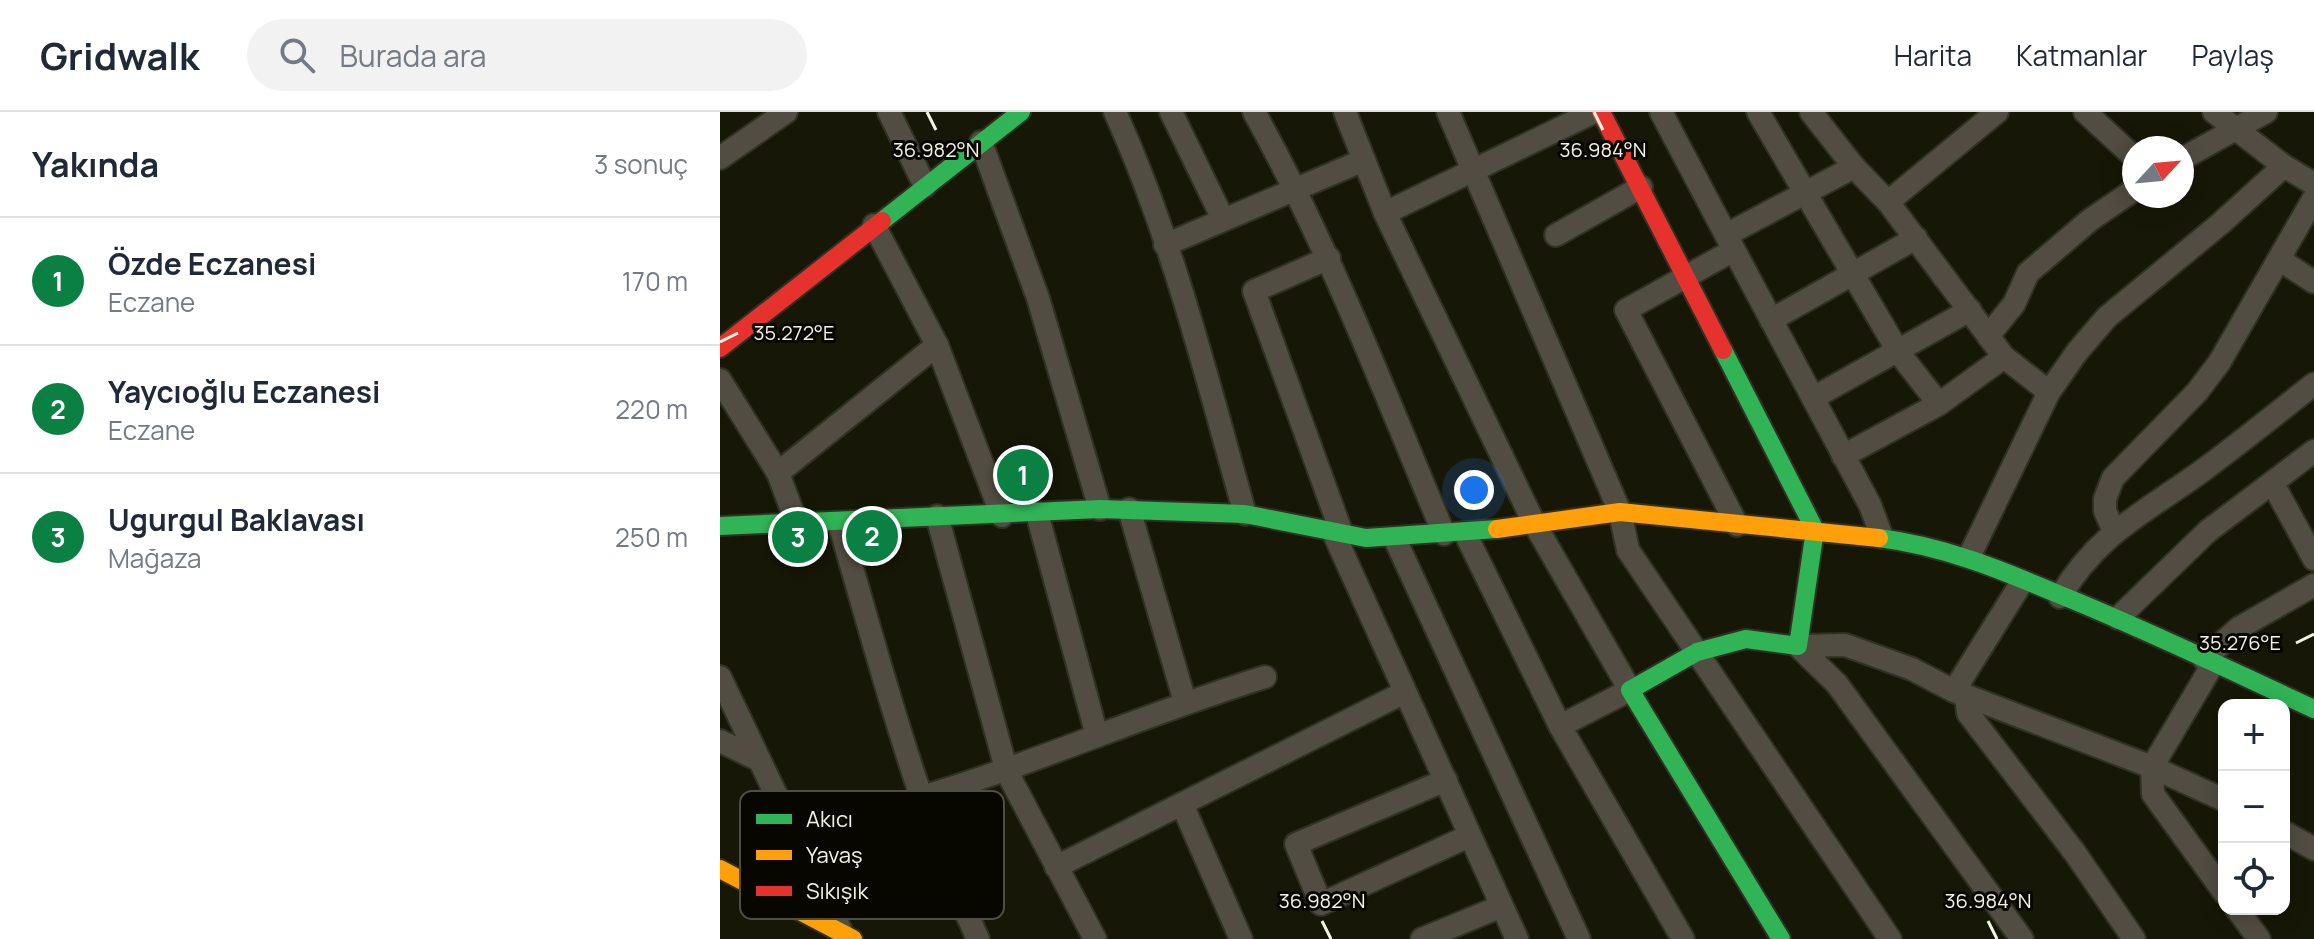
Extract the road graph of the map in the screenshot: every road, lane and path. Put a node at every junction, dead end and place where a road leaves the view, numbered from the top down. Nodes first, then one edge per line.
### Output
1 (786, 112) edge
2 (889, 112) edge
3 (1021, 112) edge
4 (1115, 112) edge
5 (1171, 112) edge
6 (1254, 112) edge
7 (1345, 112) edge
8 (1448, 112) edge
9 (1594, 112) edge
10 (1601, 112) edge
11 (1661, 112) edge
12 (1758, 112) edge
13 (1811, 112) edge
14 (1997, 112) edge
15 (2085, 112) edge
16 (2214, 112) edge
17 (2266, 112) edge
18 (2233, 129) junction
19 (981, 142) junction
20 (2122, 146) edge
21 (2194, 152) edge
22 (720, 158) edge
23 (1364, 160) junction
24 (2284, 166) junction
25 (1854, 167) junction
26 (1473, 169) junction
27 (2314, 184) edge
28 (925, 186) junction
29 (1641, 187) junction
30 (1296, 188) junction
31 (1806, 192) junction
32 (2122, 198) edge
33 (2314, 198) edge
34 (1888, 202) junction
35 (1385, 213) junction
36 (1223, 219) junction
37 (874, 225) junction
38 (1556, 235) dead end
39 (1916, 238) junction
40 (1730, 243) junction
41 (1165, 245) junction
42 (1329, 258) junction
43 (2280, 260) junction
44 (1682, 276) junction
45 (1854, 276) junction
46 (2314, 282) edge
47 (1970, 310) junction
48 (1771, 320) junction
49 (1988, 336) junction
50 (937, 345) junction
51 (720, 348) edge
52 (1899, 353) junction
53 (2004, 357) junction
54 (720, 380) edge
55 (2314, 384) edge
56 (2049, 392) junction
57 (1813, 398) junction
58 (1939, 404) junction
59 (2314, 451) edge
60 (1843, 456) junction
61 (778, 473) junction
62 (2273, 484) junction
63 (1100, 509) junction
64 (1129, 509) junction
65 (1620, 512) junction
66 (1037, 513) junction
67 (1245, 514) junction
68 (937, 516) junction
69 (1002, 516) junction
70 (839, 523) junction
71 (1534, 523) junction
72 (797, 524) junction
73 (1737, 525) junction
74 (720, 526) edge
75 (1815, 530) junction
76 (2114, 531) junction
77 (1455, 533) junction
78 (1338, 534) junction
79 (1882, 537) junction
80 (1395, 539) junction
81 (1969, 557) junction
82 (2314, 559) edge
83 (2022, 582) junction
84 (2314, 585) edge
85 (2060, 597) junction
86 (2118, 618) junction
87 (1798, 646) junction
88 (1697, 652) junction
89 (2208, 662) junction
90 (720, 677) edge
91 (1265, 677) dead end
92 (1630, 690) junction
93 (1405, 692) junction
94 (1960, 693) junction
95 (1185, 702) junction
96 (2314, 709) edge
97 (1560, 726) junction
98 (1097, 736) junction
99 (720, 741) edge
100 (759, 760) junction
101 (2152, 767) junction
102 (1007, 772) junction
103 (1446, 780) junction
104 (774, 791) edge
105 (917, 791) edge
106 (943, 791) edge
107 (2218, 797) edge
108 (1182, 804) junction
109 (2290, 835) edge
110 (1469, 836) junction
111 (2314, 849) edge
112 (1056, 867) junction
113 (720, 869) edge
114 (740, 880) edge
115 (2218, 884) edge
116 (1502, 906) junction
117 (2241, 915) edge
118 (815, 919) edge
119 (969, 919) edge
120 (847, 936) edge
121 (2014, 937) edge
122 (978, 939) edge
123 (1095, 939) edge
124 (1241, 939) edge
125 (1422, 939) edge
126 (1517, 939) edge
127 (1579, 939) edge
128 (1683, 939) edge
129 (1781, 939) edge
130 (1890, 939) edge
131 (2134, 939) edge
132 (2259, 939) edge

1 - 22 street
2 - 28 street
3 - 19 street
4 - 41 street
5 - 36 street
6 - 30 street
7 - 23 street
8 - 26 street
9 - 26 street
10 - 29 street
11 - 40 street
12 - 31 street
13 - 25 street
14 - 34 street
15 - 20 street
16 - 18 street
17 - 18 street
18 - 21 street
18 - 24 street
19 - 28 street
19 - 63 street
23 - 30 street
23 - 35 street
24 - 27 street
24 - 56 street
25 - 31 street
25 - 34 street
26 - 35 street
26 - 65 street
28 - 37 street
29 - 38 street
29 - 44 street
30 - 36 street
30 - 42 street
31 - 40 street
31 - 45 street
32 - 49 street
33 - 43 street
34 - 39 street
35 - 71 street
36 - 41 street
37 - 50 street
37 - 51 street
39 - 45 street
39 - 47 street
40 - 44 street
40 - 48 street
41 - 67 street
42 - 77 street
42 - 78 street
43 - 46 street
43 - 76 street
44 - 73 street
44 - 75 street
45 - 48 street
45 - 52 street
47 - 49 street
47 - 52 street
48 - 57 street
49 - 53 street
50 - 61 street
50 - 69 street
52 - 57 street
52 - 58 street
53 - 56 street
53 - 58 street
54 - 61 street
55 - 76 street
56 - 81 street
57 - 60 street
58 - 60 street
59 - 62 street
60 - 79 street
61 - 72 street
62 - 82 street
62 - 86 street
63 - 64 street
63 - 66 street
64 - 67 street
64 - 95 street
65 - 71 street
65 - 73 street
65 - 88 street
66 - 69 street
66 - 98 street
67 - 78 street
68 - 69 street
68 - 70 street
68 - 102 street
70 - 72 street
70 - 105 street
71 - 77 street
71 - 92 street
72 - 74 street
73 - 75 street
75 - 79 street
75 - 87 street
76 - 85 street
77 - 80 street
77 - 97 street
78 - 80 street
78 - 93 street
79 - 81 street
80 - 127 street
81 - 83 street
83 - 85 street
83 - 94 street
84 - 89 street
85 - 86 street
86 - 89 street
87 - 88 street
87 - 94 street
87 - 121 street
88 - 92 street
88 - 130 street
89 - 96 street
89 - 101 street
90 - 100 street
91 - 95 street
92 - 97 street
92 - 129 street
93 - 103 street
93 - 108 street
94 - 101 street
94 - 131 street
95 - 98 street
97 - 128 street
98 - 102 street
99 - 100 street
100 - 104 street
101 - 107 street
101 - 115 street
102 - 106 street
102 - 112 street
103 - 110 street
103 - 110 street
108 - 112 street
108 - 124 street
109 - 111 street
110 - 116 street
112 - 123 street
113 - 114 street
116 - 125 street
116 - 126 street
117 - 132 street
118 - 120 street
119 - 122 street

